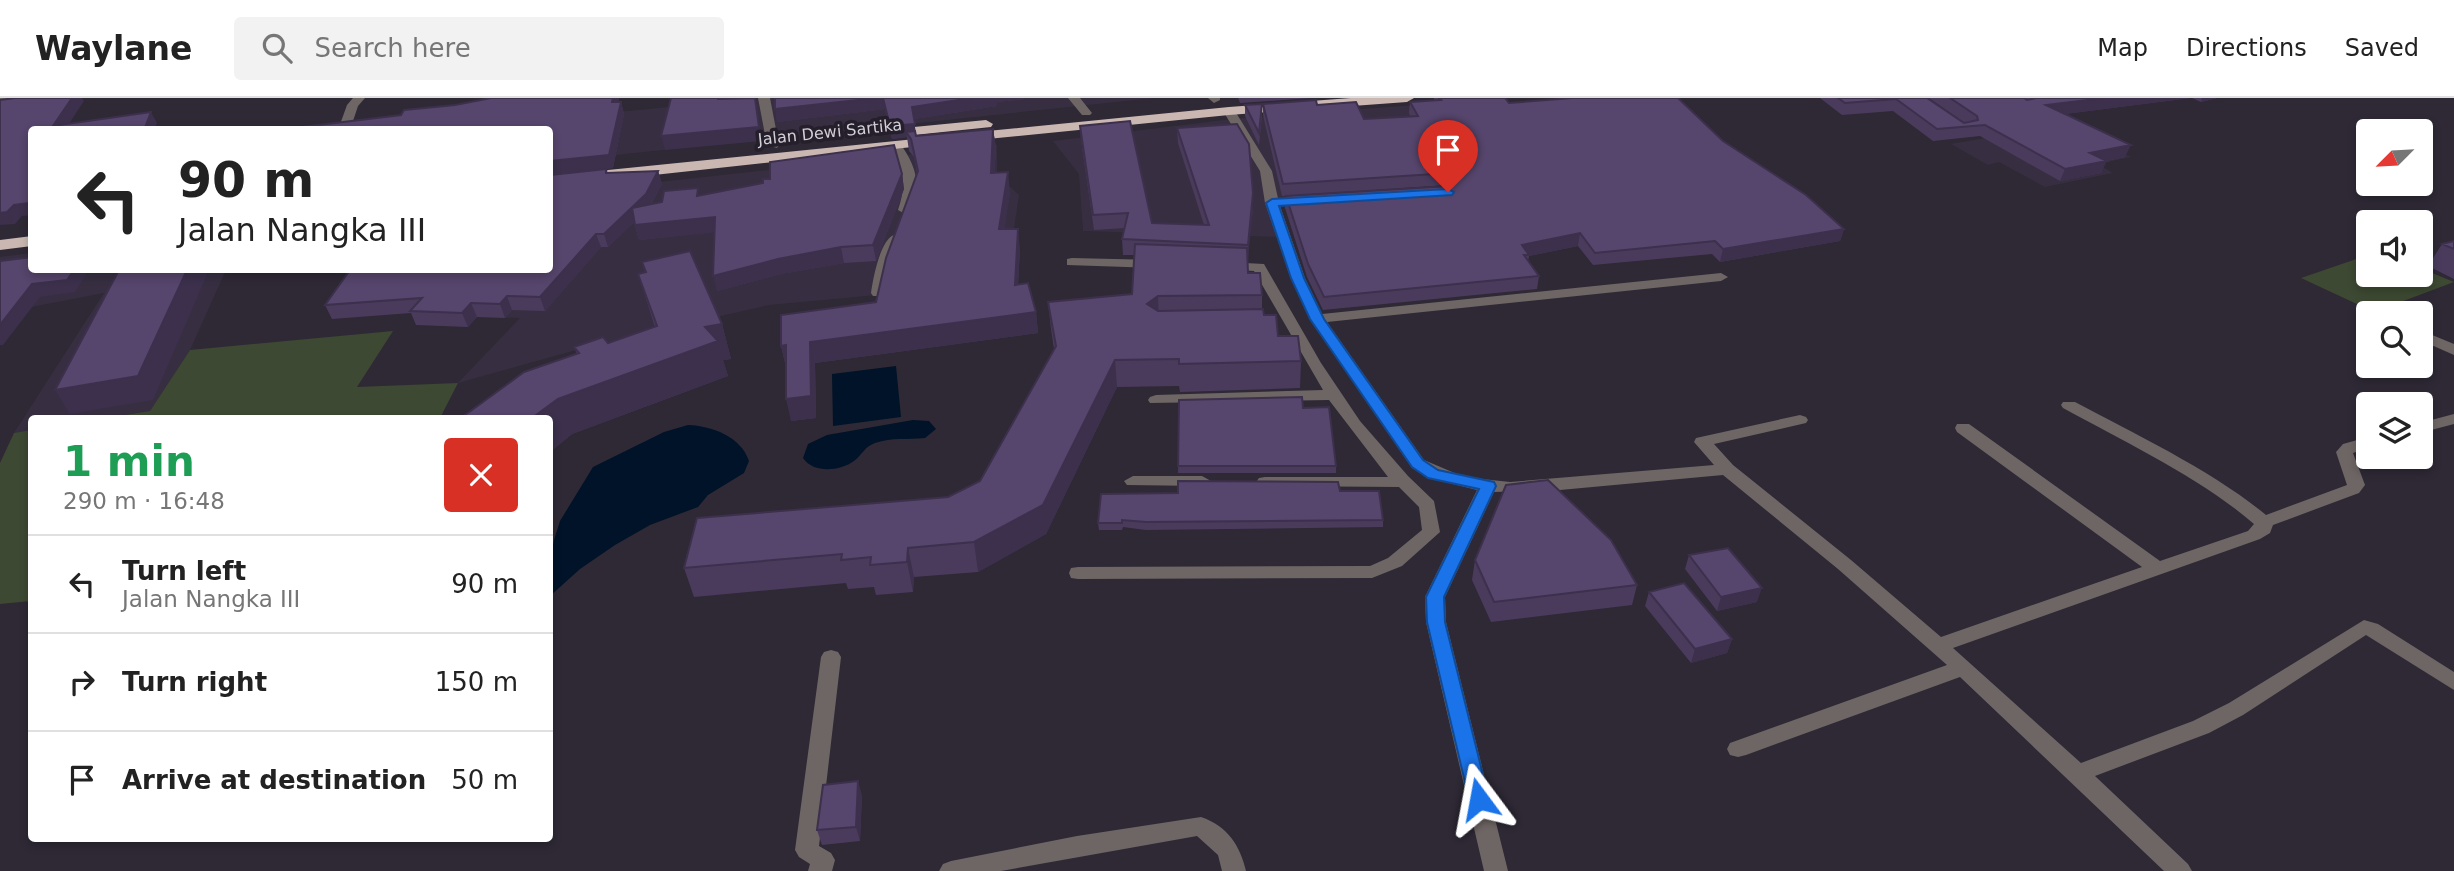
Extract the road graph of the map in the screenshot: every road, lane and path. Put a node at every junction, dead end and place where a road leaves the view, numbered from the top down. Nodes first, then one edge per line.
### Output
1 (9, 98) edge
2 (359, 98) edge
3 (764, 98) edge
4 (1074, 98) edge
5 (1241, 98) edge
6 (1407, 98) edge
7 (0, 99) edge
8 (1214, 99) edge
9 (1197, 108) junction
10 (1229, 111) junction
11 (1086, 113) junction
12 (346, 126) edge
13 (773, 145) junction
14 (895, 145) junction
15 (705, 158) junction
16 (602, 164) edge
17 (588, 177) edge
18 (28, 230) edge
19 (0, 234) edge
20 (28, 242) edge
21 (0, 245) edge
22 (1072, 262) dead end
23 (1179, 265) edge
24 (1206, 266) edge
25 (1721, 277) dead end
26 (878, 293) edge
27 (1317, 319) junction
28 (2433, 340) edge
29 (2454, 350) edge
30 (1333, 395) junction
31 (1156, 400) dead end
32 (2069, 405) dead end
33 (2454, 419) edge
34 (1800, 420) dead end
35 (2433, 425) edge
36 (1963, 428) dead end
37 (2356, 445) edge
38 (1727, 468) junction
39 (1133, 481) dead end
40 (1214, 481) edge
41 (1254, 482) edge
42 (1401, 482) junction
43 (1488, 486) junction
44 (2263, 522) junction
45 (2159, 570) junction
46 (1078, 573) dead end
47 (1937, 646) junction
48 (831, 657) dead end
49 (1962, 668) junction
50 (2454, 682) edge
51 (1738, 749) dead end
52 (2078, 773) junction
53 (820, 871) edge
54 (951, 871) edge
55 (1234, 871) edge
56 (1496, 871) edge
57 (2180, 871) edge

1 - 7 street
2 - 12 street
3 - 13 street
4 - 11 street
5 - 8 highway, Jalan Dewi Sartika
6 - 10 highway, Jalan Dewi Sartika
8 - 9 highway, Jalan Dewi Sartika
9 - 10 highway, Jalan Dewi Sartika
9 - 11 highway, Jalan Dewi Sartika
9 - 14 highway, Jalan Dewi Sartika
10 - 27 street
11 - 13 highway, Jalan Dewi Sartika
13 - 15 highway, Jalan Dewi Sartika
14 - 15 highway, Jalan Dewi Sartika
14 - 26 street
15 - 16 highway, Jalan Dewi Sartika
15 - 17 highway, Jalan Dewi Sartika
18 - 19 highway
20 - 21 highway
22 - 23 street
24 - 30 street
25 - 27 street
27 - 43 street
28 - 29 street
30 - 31 street
30 - 42 street
32 - 44 street
33 - 35 street
34 - 38 street
36 - 45 street
37 - 44 street
38 - 43 street
38 - 47 street
39 - 40 street
41 - 42 street
42 - 46 street
43 - 56 street
44 - 45 street
45 - 47 street
47 - 49 street
48 - 53 street
49 - 51 street
49 - 52 street
50 - 52 street
52 - 57 street
54 - 55 street

